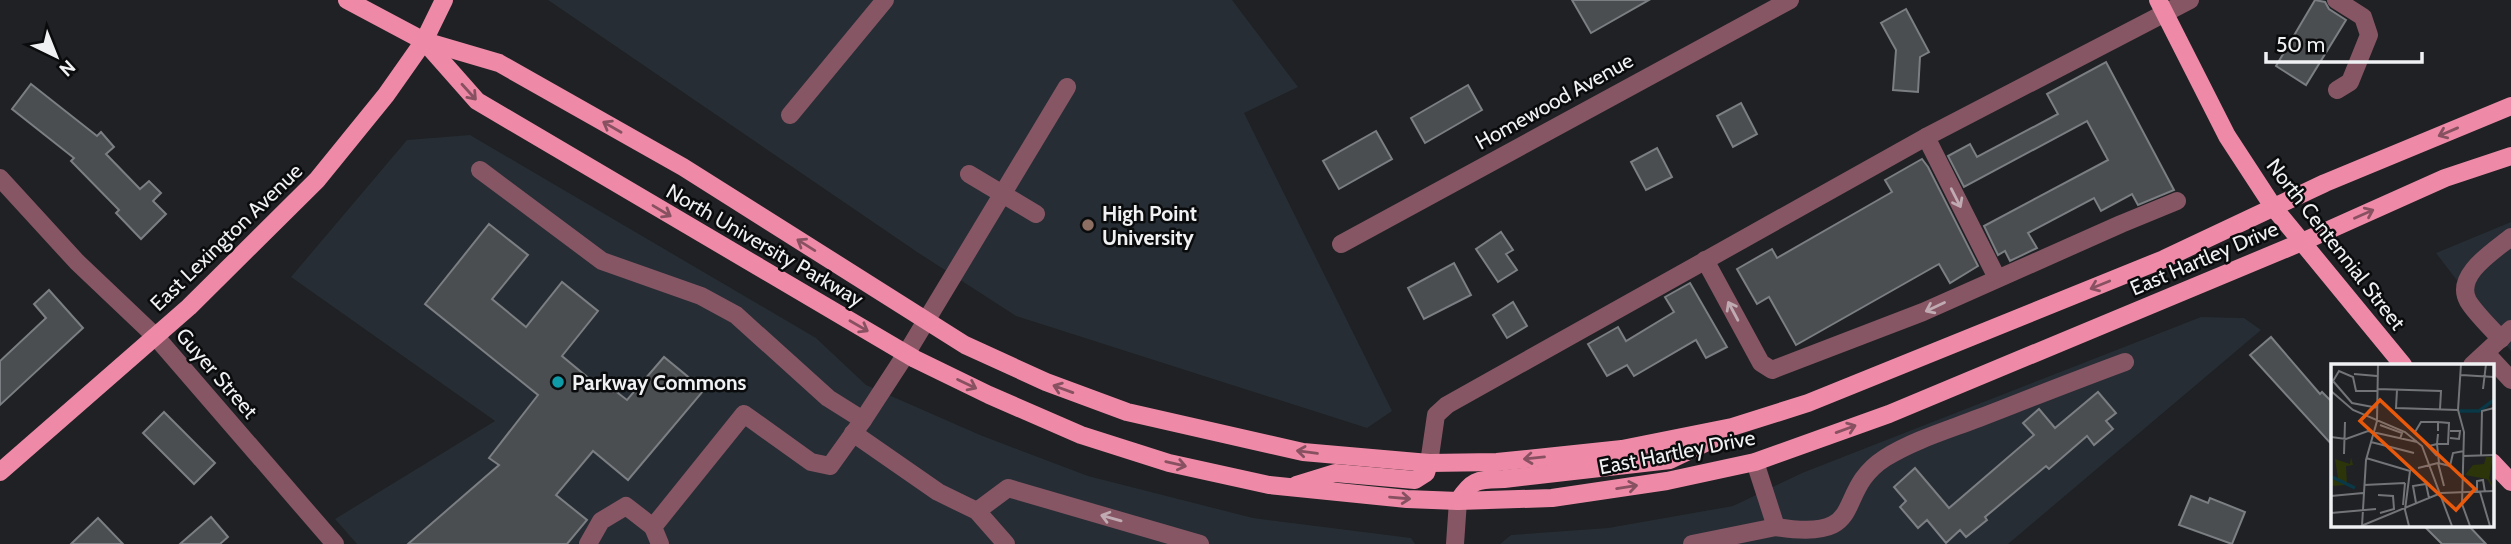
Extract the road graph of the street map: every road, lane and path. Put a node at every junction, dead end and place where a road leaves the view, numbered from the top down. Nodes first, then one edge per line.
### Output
1 (347, 0) edge
2 (444, 0) edge
3 (885, 0) edge
4 (1790, 0) edge
5 (2190, 0) edge
6 (2336, 0) edge
7 (2162, 7) edge
8 (424, 41) junction
9 (1067, 88) dead end
10 (2337, 90) dead end
11 (2511, 106) edge
12 (790, 115) dead end
13 (1926, 137) junction
14 (2511, 156) edge
15 (480, 170) dead end
16 (969, 174) dead end
17 (0, 178) edge
18 (1003, 194) junction
19 (2178, 201) dead end
20 (2274, 208) junction
21 (1036, 214) dead end
22 (2511, 237) edge
23 (2302, 242) junction
24 (1341, 244) dead end
25 (1706, 260) junction
26 (1997, 278) junction
27 (926, 320) junction
28 (2506, 334) edge
29 (156, 337) junction
30 (2486, 353) junction
31 (906, 354) junction
32 (2125, 362) dead end
33 (2401, 364) edge
34 (2474, 364) edge
35 (2511, 380) edge
36 (1127, 412) joint
37 (1752, 421) junction
38 (858, 426) junction
39 (1110, 445) joint
40 (1755, 462) junction
41 (1429, 463) junction
42 (2494, 464) edge
43 (0, 472) edge
44 (2511, 482) edge
45 (1289, 487) junction
46 (1458, 501) junction
47 (977, 511) junction
48 (1776, 527) junction
49 (656, 536) edge
50 (335, 544) edge
51 (588, 544) edge
52 (1006, 544) edge
53 (1200, 544) edge
54 (1455, 544) edge
55 (1692, 544) edge

1 - 8 main road, North University Parkway
2 - 8 main road, East Lexington Avenue
3 - 12 street
4 - 24 street, Homewood Avenue
5 - 7 street
6 - 10 street
7 - 13 street
7 - 20 main road, North Centennial Street
27 -> 8 main road, North University Parkway
8 - 29 main road, East Lexington Avenue
8 -> 31 main road, North University Parkway
9 - 18 street
11 -> 20 main road
13 - 25 street
13 -> 26 street
23 -> 14 main road
15 - 38 street
16 - 18 street
17 - 29 street, Guyer Street
18 - 21 street
18 - 27 street
19 - 26 street
20 - 23 main road, North Centennial Street
20 -> 37 main road, East Hartley Drive
22 - 28 street
23 - 33 main road, North Centennial Street
40 -> 23 main road, East Hartley Drive
26 -> 25 street
25 - 41 street
27 - 31 street
36 -> 27 main road, North University Parkway
28 - 30 street
29 - 43 main road, East Lexington Avenue
29 - 50 street, Guyer Street
30 - 34 street
30 - 35 street
31 - 38 street
31 -> 39 main road, North University Parkway
32 - 48 street
41 -> 36 main road, East Hartley Drive
37 -> 41 main road, East Hartley Drive
37 - 46 main road
38 - 47 street
38 - 49 street
39 -> 45 main road, East Hartley Drive
46 -> 40 main road, East Hartley Drive
40 - 48 street
41 - 45 main road
42 - 44 main road
45 -> 46 main road, East Hartley Drive
46 - 54 street
47 - 52 street
53 -> 47 street
48 - 55 street
49 - 51 street

